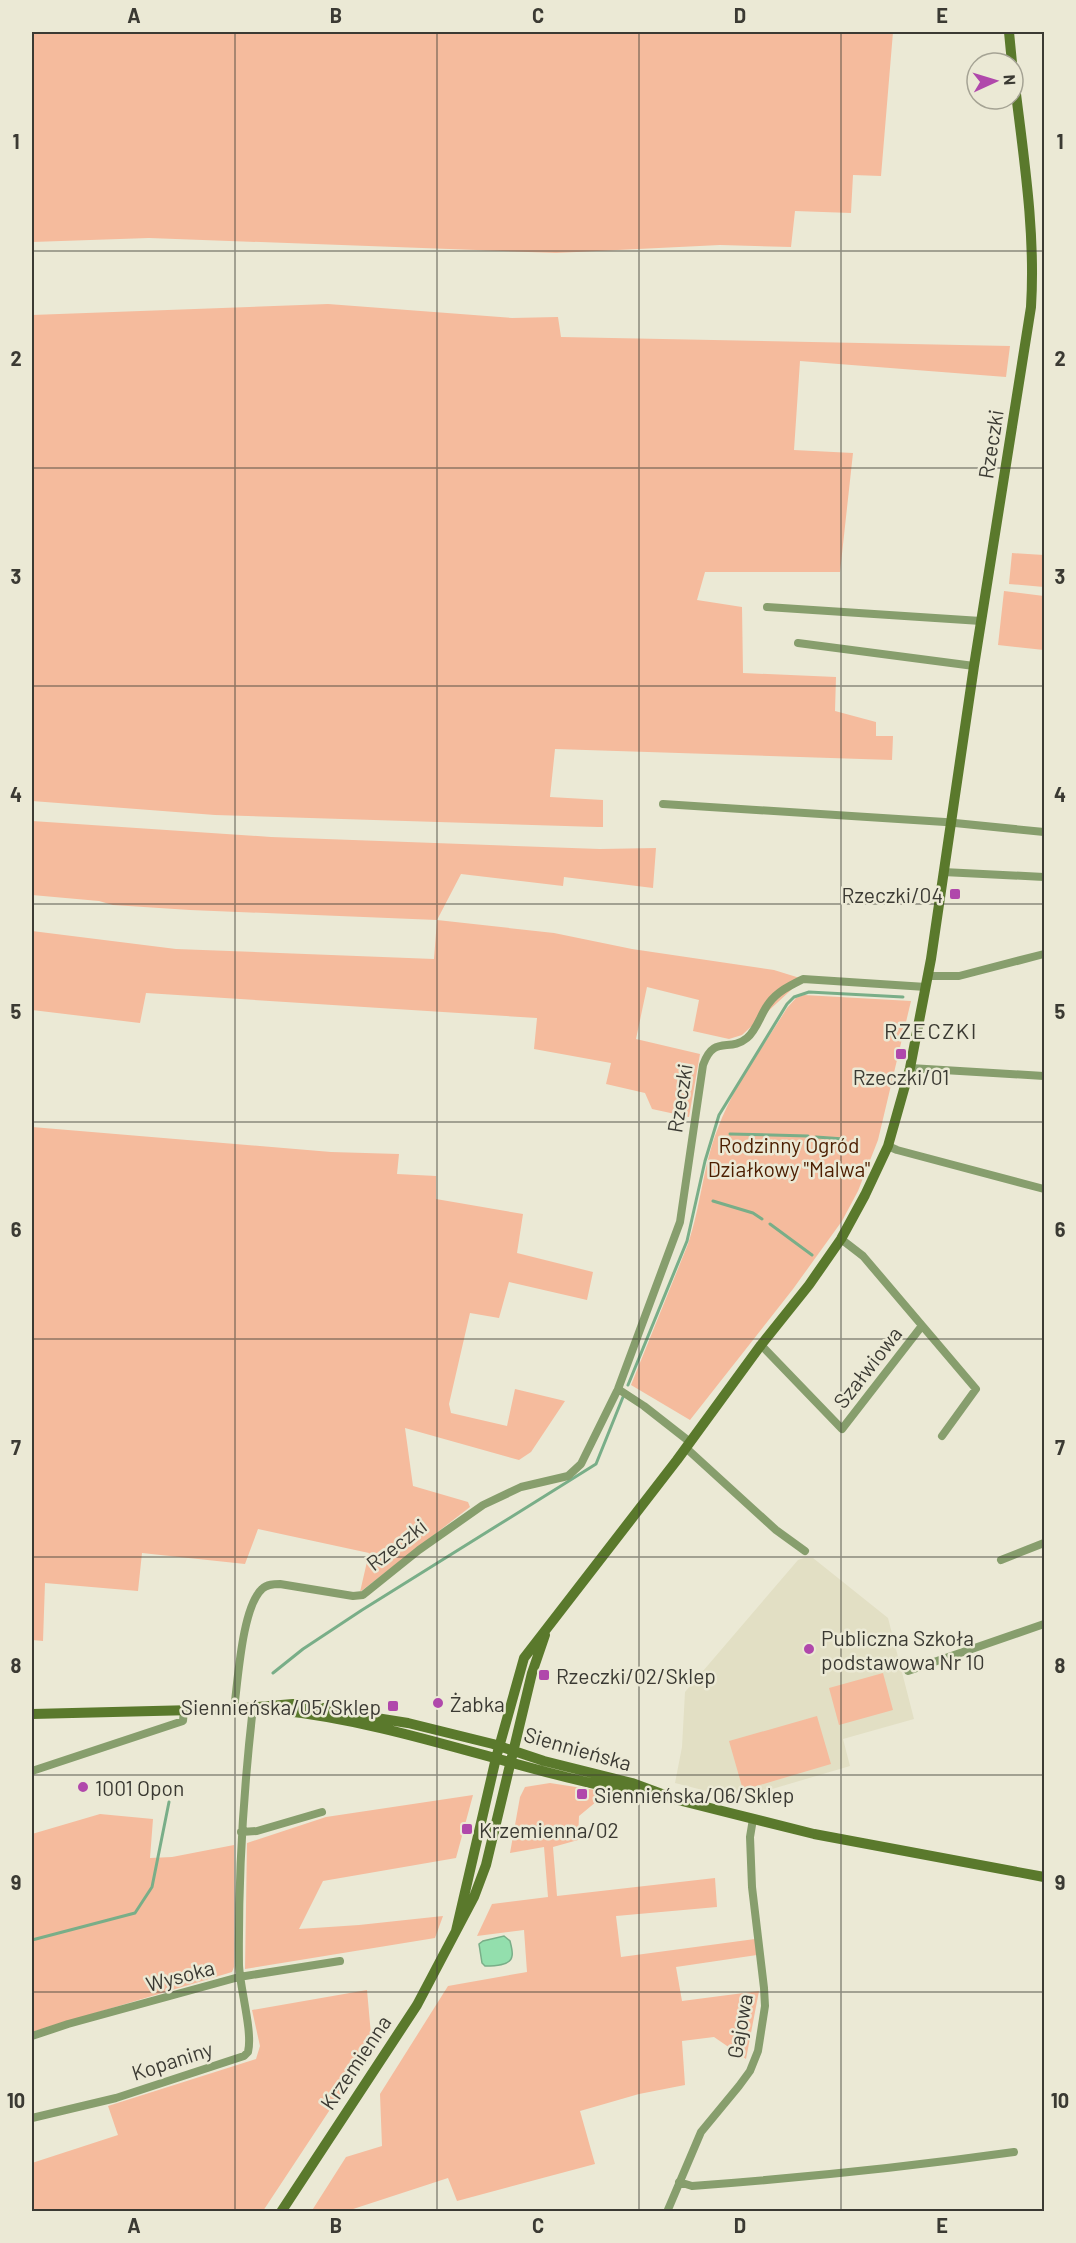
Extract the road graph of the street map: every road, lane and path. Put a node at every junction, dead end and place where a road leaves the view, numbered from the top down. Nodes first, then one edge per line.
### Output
1 (1009, 32) edge
2 (1011, 51) edge
3 (1018, 111) edge
4 (767, 607) dead end
5 (981, 621) junction
6 (798, 643) dead end
7 (974, 666) junction
8 (663, 804) dead end
9 (950, 823) junction
10 (1044, 832) edge
11 (943, 872) junction
12 (1044, 877) edge
13 (1044, 954) edge
14 (927, 982) junction
15 (910, 1068) junction
16 (1044, 1076) edge
17 (888, 1146) junction
18 (1044, 1190) edge
19 (841, 1239) junction
20 (921, 1327) junction
21 (761, 1345) junction
22 (618, 1389) junction
23 (942, 1436) dead end
24 (688, 1445) junction
25 (1044, 1543) edge
26 (805, 1551) dead end
27 (1001, 1560) dead end
28 (1044, 1624) edge
29 (549, 1626) junction
30 (908, 1671) dead end
31 (253, 1707) junction
32 (234, 1709) junction
33 (184, 1710) junction
34 (32, 1714) edge
35 (499, 1746) junction
36 (514, 1751) junction
37 (496, 1758) junction
38 (512, 1763) junction
39 (32, 1770) edge
40 (678, 1800) junction
41 (322, 1812) dead end
42 (753, 1820) junction
43 (241, 1832) junction
44 (1044, 1877) edge
45 (456, 1931) junction
46 (340, 1961) dead end
47 (239, 1977) junction
48 (32, 2036) edge
49 (32, 2118) edge
50 (1014, 2152) dead end
51 (679, 2182) junction
52 (281, 2211) edge
53 (667, 2211) edge

1 - 2 main road
3 - 5 main road, Rzeczki
4 - 5 street
5 - 7 main road, Rzeczki
6 - 7 street
7 - 9 main road, Rzeczki
8 - 9 street
9 - 10 street
9 - 11 main road, Rzeczki
11 - 12 street
11 - 14 main road, Rzeczki
13 - 14 street, Rzeczki
14 - 15 main road, Rzeczki
14 - 22 street, Rzeczki
15 - 16 street
15 - 17 main road, Rzeczki
17 - 18 street
17 - 19 main road, Rzeczki
19 - 20 street, Szałwiowa
19 - 21 main road, Rzeczki
20 - 21 street, Szałwiowa
20 - 23 street, Szałwiowa
21 - 24 main road, Rzeczki
22 - 24 street
22 - 32 street, Rzeczki
24 - 26 street
24 - 29 main road, Rzeczki
25 - 27 street
28 - 30 street
29 - 35 main road, Rzeczki
29 - 36 main road, Rzeczki
31 - 32 main road, Siennieńska
31 - 35 main road, Siennieńska
31 - 37 main road, Siennieńska
31 - 43 street
32 - 33 main road, Siennieńska
33 - 34 main road, Siennieńska
33 - 39 street
35 - 36 main road, Siennieńska
35 - 37 main road, Rzeczki
36 - 38 main road, Rzeczki
36 - 40 main road, Siennieńska
37 - 38 main road, Siennieńska
37 - 45 main road, Krzemienna
38 - 40 main road, Siennieńska
38 - 45 main road, Krzemienna
40 - 42 main road, Siennieńska
41 - 43 street
42 - 44 main road, Siennieńska
42 - 51 street, Gajowa
43 - 47 street
45 - 52 main road, Krzemienna
46 - 47 street, Wysoka
47 - 48 street, Wysoka
47 - 49 street, Kopaniny
50 - 51 street
51 - 53 street, Gajowa

